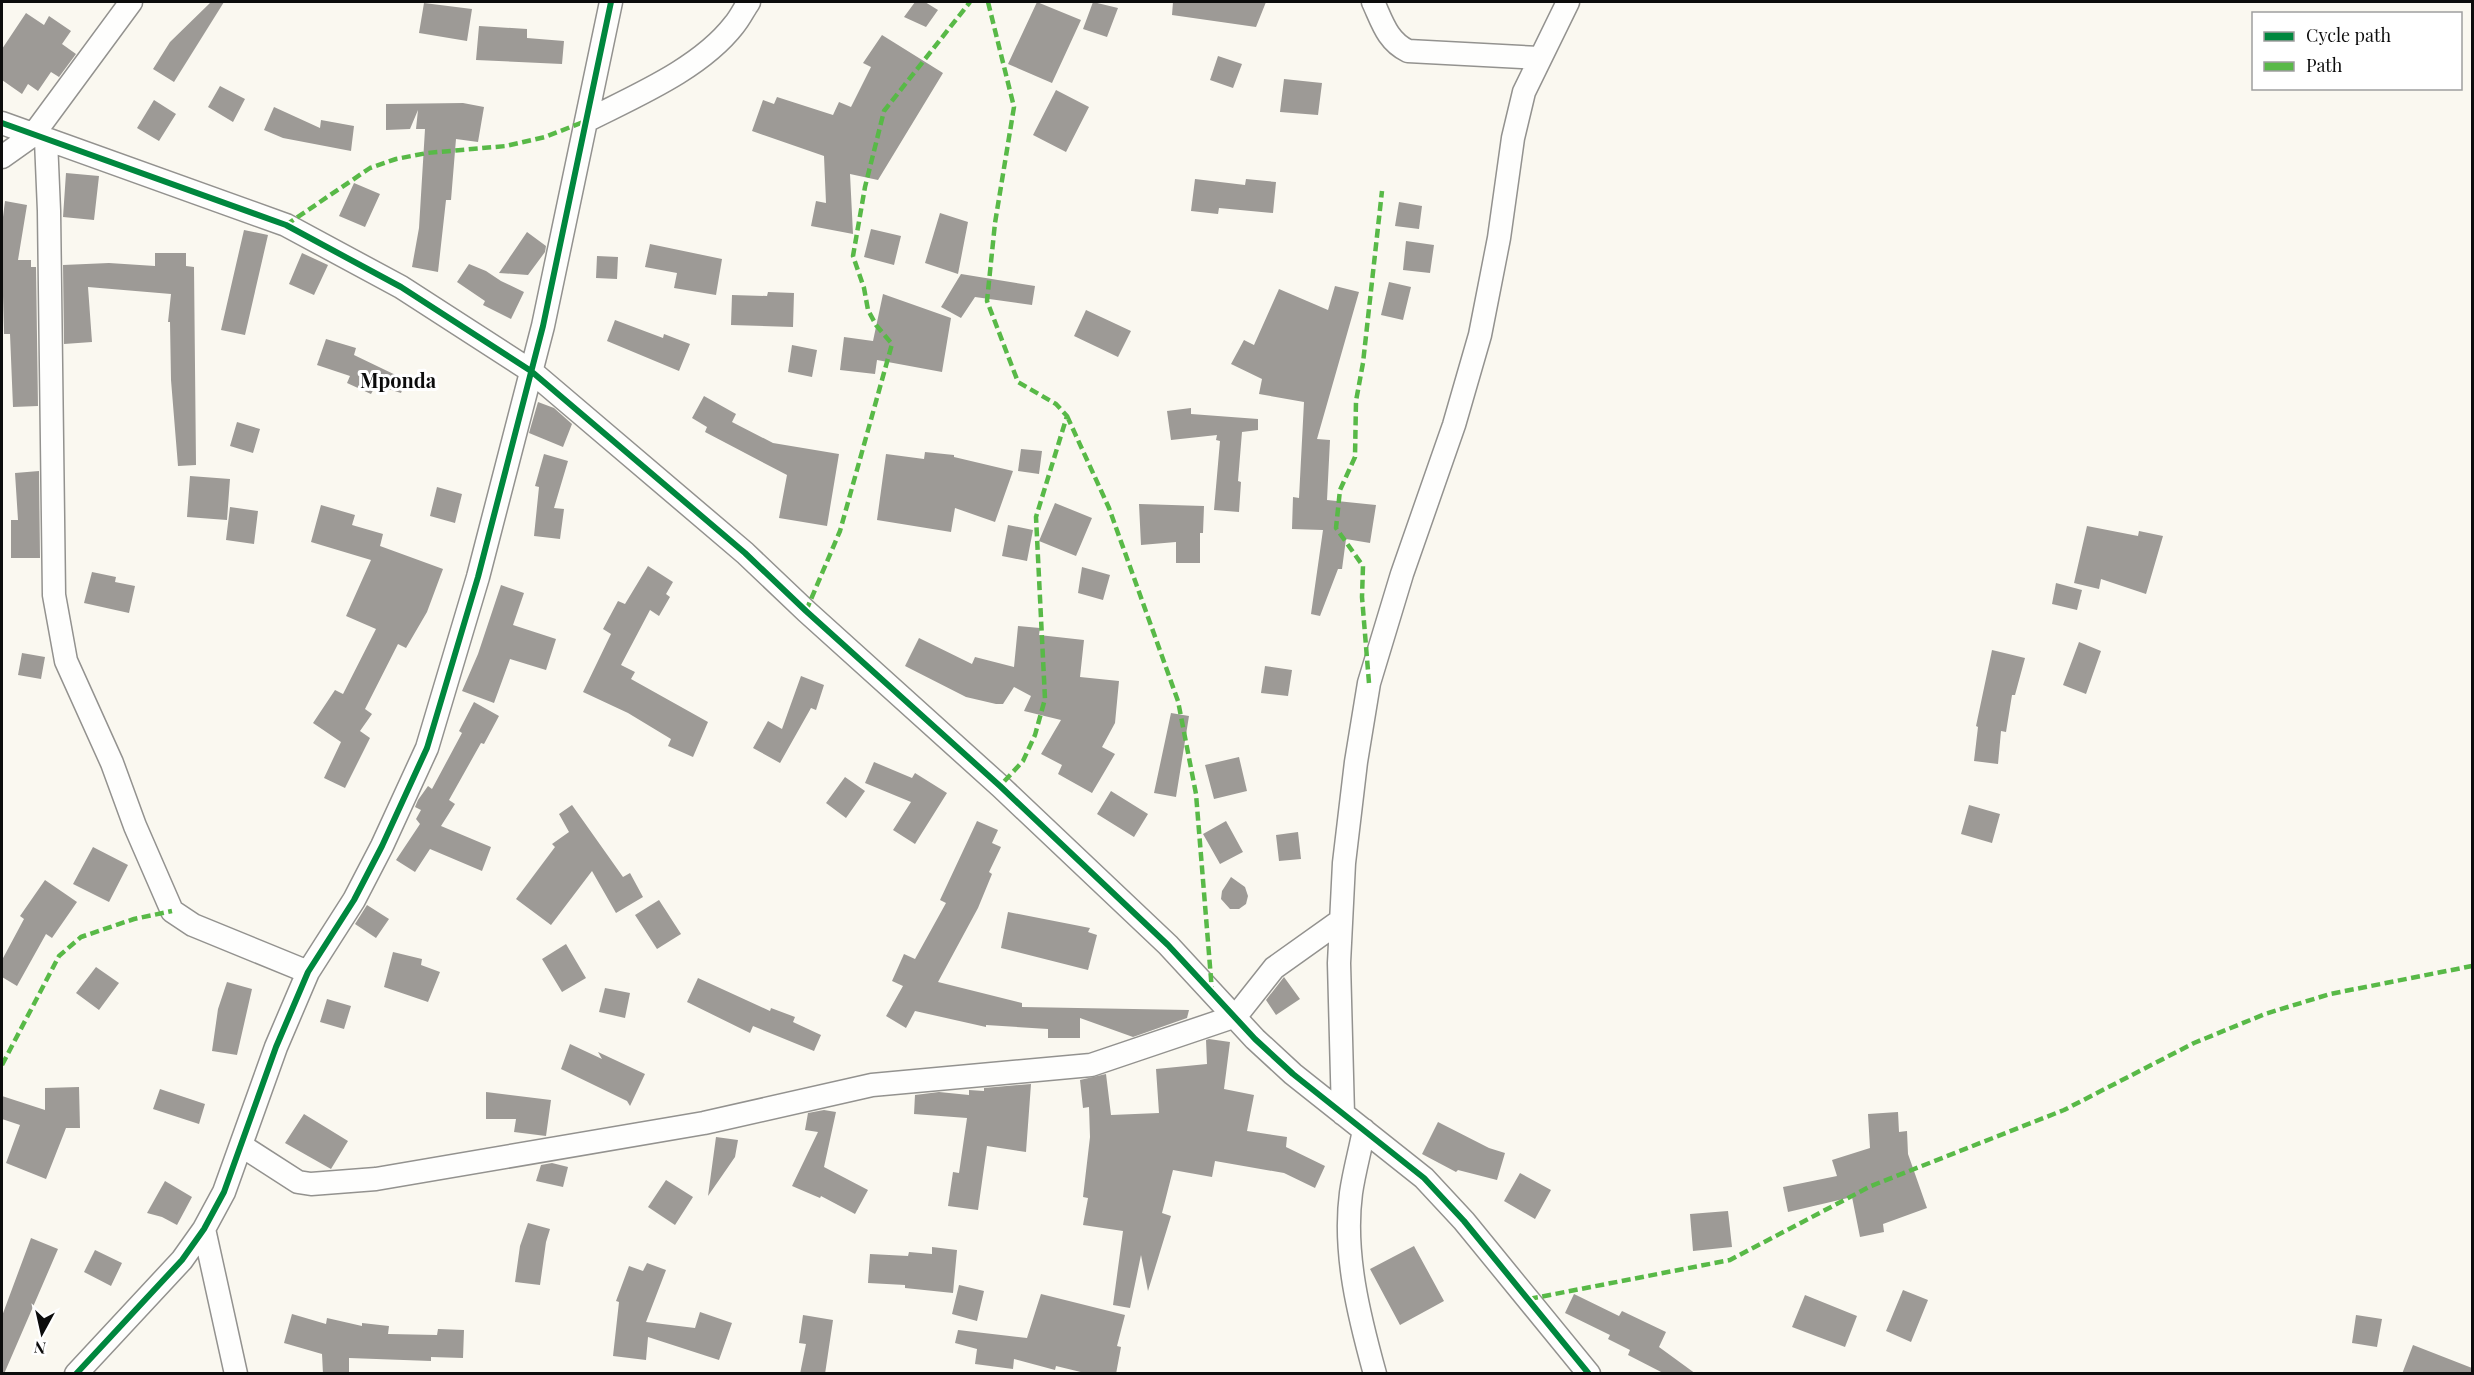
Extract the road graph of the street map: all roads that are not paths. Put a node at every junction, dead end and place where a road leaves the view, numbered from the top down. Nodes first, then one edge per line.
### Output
1 (131, 2) edge
2 (611, 2) edge
3 (749, 2) edge
4 (1373, 2) edge
5 (1568, 2) edge
6 (1539, 58) junction
7 (586, 121) junction
8 (2, 123) edge
9 (40, 137) junction
10 (2, 157) edge
11 (531, 371) junction
12 (1341, 921) junction
13 (308, 972) junction
14 (1236, 1016) junction
15 (1343, 1114) junction
16 (1364, 1130) junction
17 (242, 1146) junction
18 (204, 1229) junction
19 (76, 1374) edge
20 (236, 1374) edge
21 (1375, 1374) edge
22 (1589, 1374) edge

1 - 9 street
2 - 7 street
3 - 7 street
4 - 6 street
5 - 6 street
6 - 12 street
7 - 11 street
8 - 9 street
9 - 10 street
9 - 11 street
9 - 13 street
11 - 13 street
11 - 14 street
12 - 14 street
12 - 15 street
13 - 17 street
14 - 15 street
14 - 17 street
15 - 16 street
16 - 21 street
16 - 22 street
17 - 18 street
18 - 19 street
18 - 20 street

